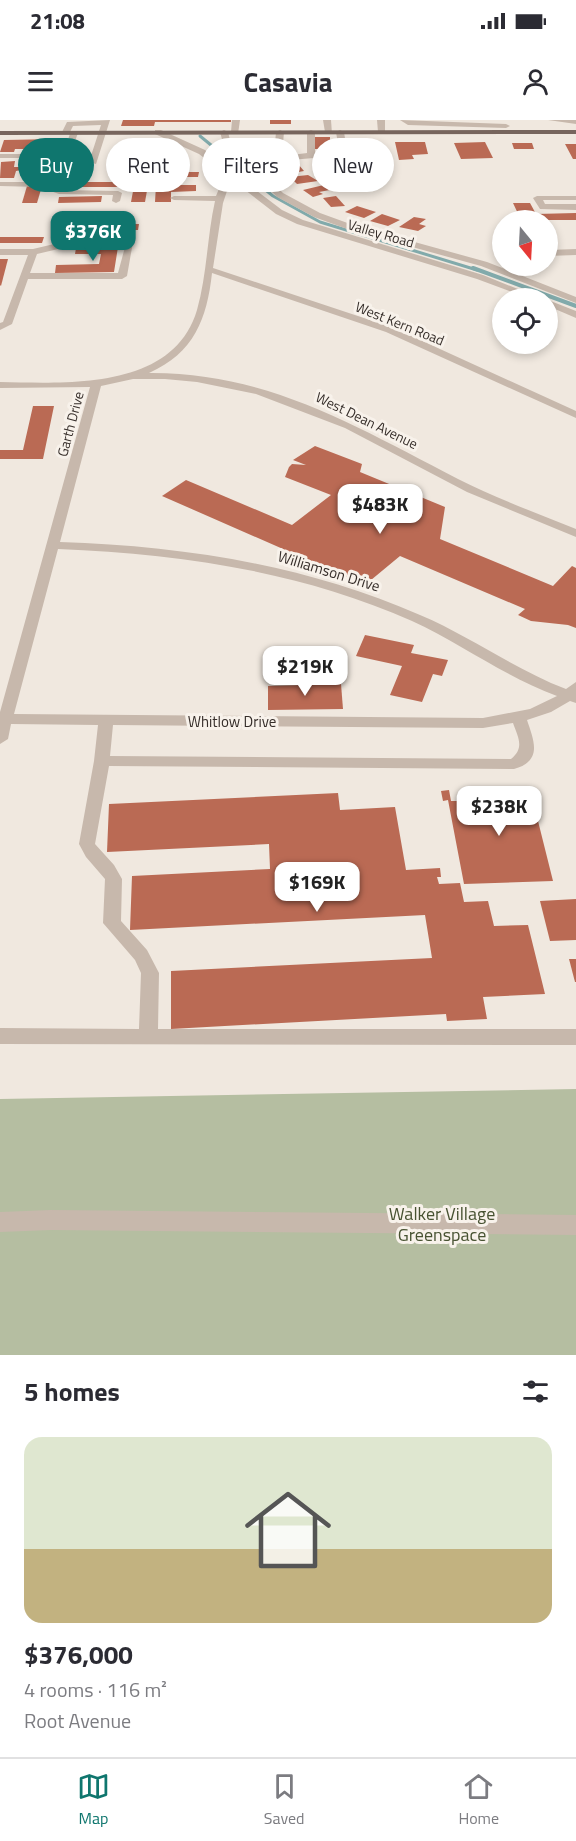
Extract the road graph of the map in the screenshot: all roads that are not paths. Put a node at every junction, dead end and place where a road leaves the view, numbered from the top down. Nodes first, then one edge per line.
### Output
1 (236, 120) edge
2 (327, 120) edge
3 (381, 120) edge
4 (404, 120) edge
5 (552, 120) edge
6 (106, 122) edge
7 (425, 122) edge
8 (576, 122) edge
9 (479, 123) edge
10 (88, 124) junction
11 (451, 126) edge
12 (506, 126) edge
13 (158, 132) junction
14 (224, 132) junction
15 (235, 132) junction
16 (280, 132) junction
17 (311, 132) junction
18 (329, 132) junction
19 (340, 132) junction
20 (382, 132) junction
21 (576, 132) edge
22 (0, 133) edge
23 (70, 133) junction
24 (85, 133) junction
25 (103, 133) junction
26 (225, 138) edge
27 (202, 152) edge
28 (311, 155) junction
29 (0, 156) edge
30 (94, 159) edge
31 (0, 184) edge
32 (221, 192) edge
33 (254, 192) edge
34 (277, 192) edge
35 (174, 198) dead end
36 (576, 198) edge
37 (220, 199) junction
38 (116, 201) dead end
39 (576, 207) edge
40 (0, 252) edge
41 (33, 252) junction
42 (576, 252) edge
43 (558, 253) edge
44 (492, 263) edge
45 (484, 264) junction
46 (208, 269) junction
47 (24, 276) junction
48 (509, 288) edge
49 (576, 300) edge
50 (558, 307) edge
51 (576, 315) edge
52 (0, 327) edge
53 (134, 376) junction
54 (96, 384) junction
55 (0, 385) edge
56 (576, 415) edge
57 (576, 533) edge
58 (52, 546) junction
59 (574, 694) edge
60 (518, 717) junction
61 (5, 719) junction
62 (106, 720) junction
63 (0, 740) edge
64 (102, 761) junction
65 (0, 1036) edge
66 (148, 1037) junction
67 (576, 1037) edge
68 (0, 1222) edge
69 (576, 1225) edge

1 - 15 street
2 - 18 street
3 - 20 street
4 - 7 street
5 - 8 street
6 - 10 street
6 - 25 street
7 - 11 street
9 - 11 street
9 - 12 street
10 - 23 street
10 - 24 street
11 - 12 main road
11 - 20 main road
12 - 21 main road
13 - 14 main road
13 - 25 main road
13 - 27 street
14 - 15 main road
14 - 26 street
15 - 16 main road
16 - 17 main road
16 - 28 street
17 - 18 main road
17 - 28 street
18 - 19 main road
19 - 20 main road
19 - 28 street
22 - 23 main road
23 - 24 main road
23 - 29 street
24 - 25 main road
25 - 30 street
31 - 38 street
32 - 37 street, Garth Drive
33 - 48 street, Valley Road
34 - 45 street
35 - 37 street
36 - 39 street
37 - 46 street, Garth Drive
40 - 41 street
41 - 47 street
41 - 47 street
42 - 43 street
44 - 45 street
45 - 49 street
46 - 53 street, Garth Drive
46 - 56 street, West Kern Road
47 - 52 street
50 - 51 street
53 - 54 street, Garth Drive
53 - 57 street, West Dean Avenue
54 - 55 street
54 - 58 street, Garth Drive
58 - 59 street, Williamson Drive
58 - 61 street, Garth Drive
59 - 60 street, Whitlow Drive
60 - 62 street, Whitlow Drive
60 - 64 street
61 - 62 street, Whitlow Drive
61 - 63 street, Garth Drive
62 - 64 street
64 - 66 street
65 - 66 street
66 - 67 street
68 - 69 street

